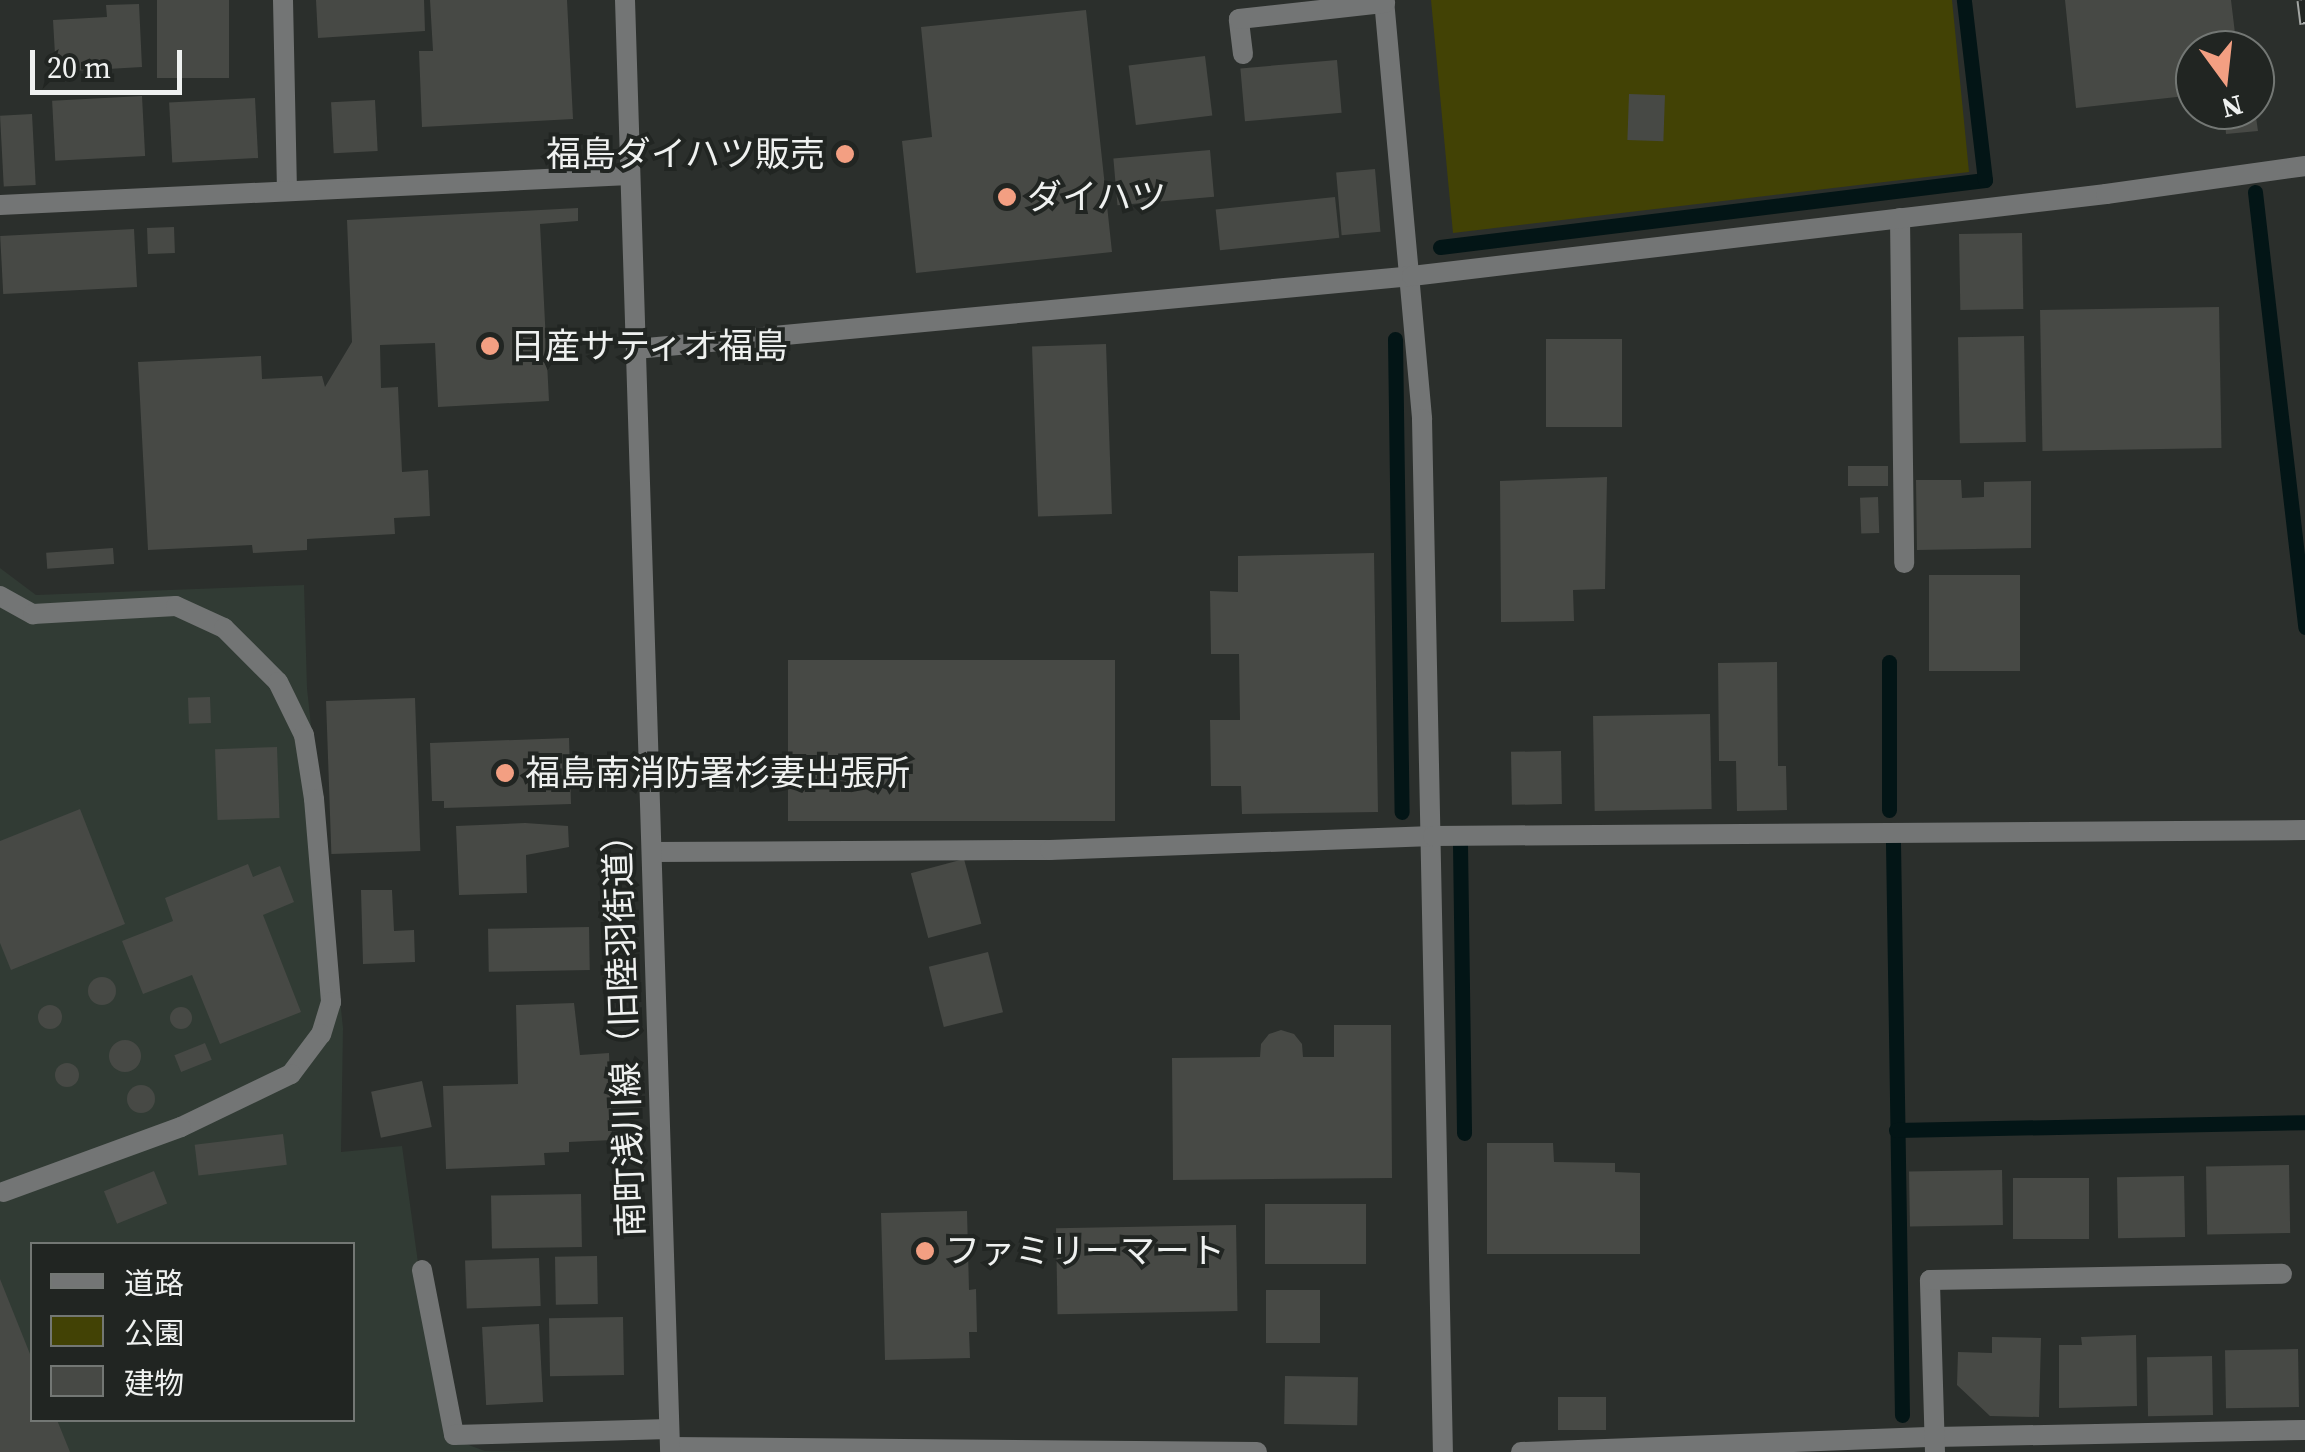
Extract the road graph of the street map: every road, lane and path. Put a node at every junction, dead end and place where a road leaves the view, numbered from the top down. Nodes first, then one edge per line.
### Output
1 (284, 0) edge
2 (625, 0) edge
3 (1385, 2) edge
4 (1243, 54) dead end
5 (2305, 166) edge
6 (629, 175) junction
7 (288, 191) junction
8 (0, 205) edge
9 (1900, 218) junction
10 (1412, 276) junction
11 (636, 349) junction
12 (1904, 564) dead end
13 (0, 596) edge
14 (2305, 830) edge
15 (1433, 836) junction
16 (652, 852) junction
17 (3, 1192) dead end
18 (422, 1270) dead end
19 (2282, 1274) dead end
20 (2305, 1430) edge
21 (670, 1443) edge
22 (1935, 1444) edge
23 (1257, 1452) edge
24 (1443, 1452) edge
25 (1520, 1452) edge

1 - 7 street
2 - 6 street, 南町浅川線（旧陸羽街道）
3 - 4 street
3 - 10 street
5 - 9 street
6 - 7 street
6 - 11 street, 南町浅川線（旧陸羽街道）
7 - 8 street
9 - 10 street
9 - 12 street
10 - 11 street
10 - 15 street
11 - 16 street, 南町浅川線（旧陸羽街道）
13 - 17 street
14 - 15 street
15 - 16 street
15 - 24 street
16 - 21 street, 南町浅川線（旧陸羽街道）
18 - 21 street
19 - 22 street
20 - 22 street
21 - 23 street
22 - 25 street

